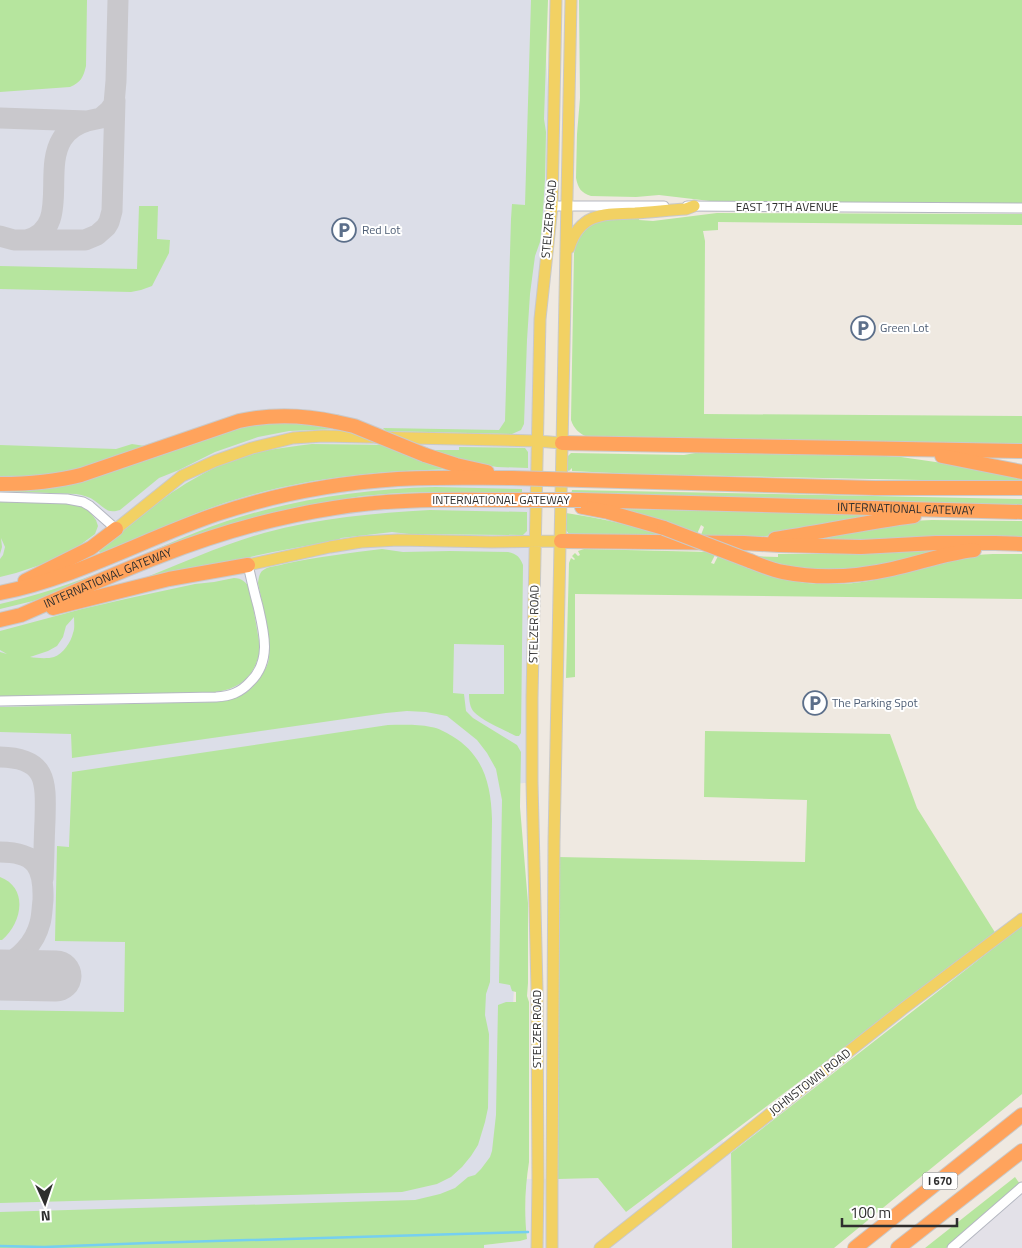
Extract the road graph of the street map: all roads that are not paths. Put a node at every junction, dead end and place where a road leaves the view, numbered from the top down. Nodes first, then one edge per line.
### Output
1 (556, 0) edge
2 (571, 0) edge
3 (567, 205) junction
4 (552, 206) junction
5 (694, 206) junction
6 (1022, 208) edge
7 (566, 259) junction
8 (537, 441) junction
9 (562, 443) junction
10 (894, 449) junction
11 (1022, 451) edge
12 (1022, 472) edge
13 (512, 478) junction
14 (0, 484) edge
15 (929, 488) junction
16 (1022, 488) edge
17 (1022, 496) edge
18 (0, 497) edge
19 (581, 504) junction
20 (957, 510) junction
21 (1022, 512) edge
22 (116, 529) junction
23 (536, 541) junction
24 (561, 541) junction
25 (744, 543) junction
26 (1022, 545) edge
27 (248, 565) junction
28 (0, 592) edge
29 (21, 615) junction
30 (0, 620) edge
31 (0, 701) edge
32 (1022, 919) edge
33 (1022, 1115) edge
34 (1022, 1151) edge
35 (1022, 1187) edge
36 (537, 1248) edge
37 (552, 1248) edge
38 (600, 1248) edge
39 (855, 1248) edge
40 (898, 1248) edge
41 (952, 1248) edge

1 - 4 main road, STELZER ROAD
2 - 3 main road, STELZER ROAD
3 - 4 street, EAST 17TH AVENUE
3 - 5 street, EAST 17TH AVENUE
3 - 7 main road, STELZER ROAD
4 - 8 main road, STELZER ROAD
5 - 6 street, EAST 17TH AVENUE
5 - 7 main road
7 - 9 main road, STELZER ROAD
8 - 9 main road
8 - 22 main road
8 - 23 main road, STELZER ROAD
9 - 10 highway
9 - 24 main road, STELZER ROAD
10 - 11 highway
10 - 12 highway
13 - 14 highway, bridge
13 - 15 highway, INTERNATIONAL GATEWAY, bridge
13 - 28 highway, INTERNATIONAL GATEWAY
15 - 16 highway, INTERNATIONAL GATEWAY
15 - 17 highway
18 - 22 street
19 - 20 highway, INTERNATIONAL GATEWAY
19 - 26 highway, bridge
19 - 29 highway, INTERNATIONAL GATEWAY, bridge
20 - 21 highway, INTERNATIONAL GATEWAY
20 - 25 highway
22 - 28 highway
23 - 24 main road
23 - 27 main road
23 - 36 main road, STELZER ROAD
24 - 25 highway
24 - 37 main road, STELZER ROAD
25 - 26 highway
27 - 29 highway
27 - 31 street
29 - 30 highway, INTERNATIONAL GATEWAY
32 - 38 main road, JOHNSTOWN ROAD
33 - 39 highway, I 670
34 - 40 highway, I 670
35 - 41 street

